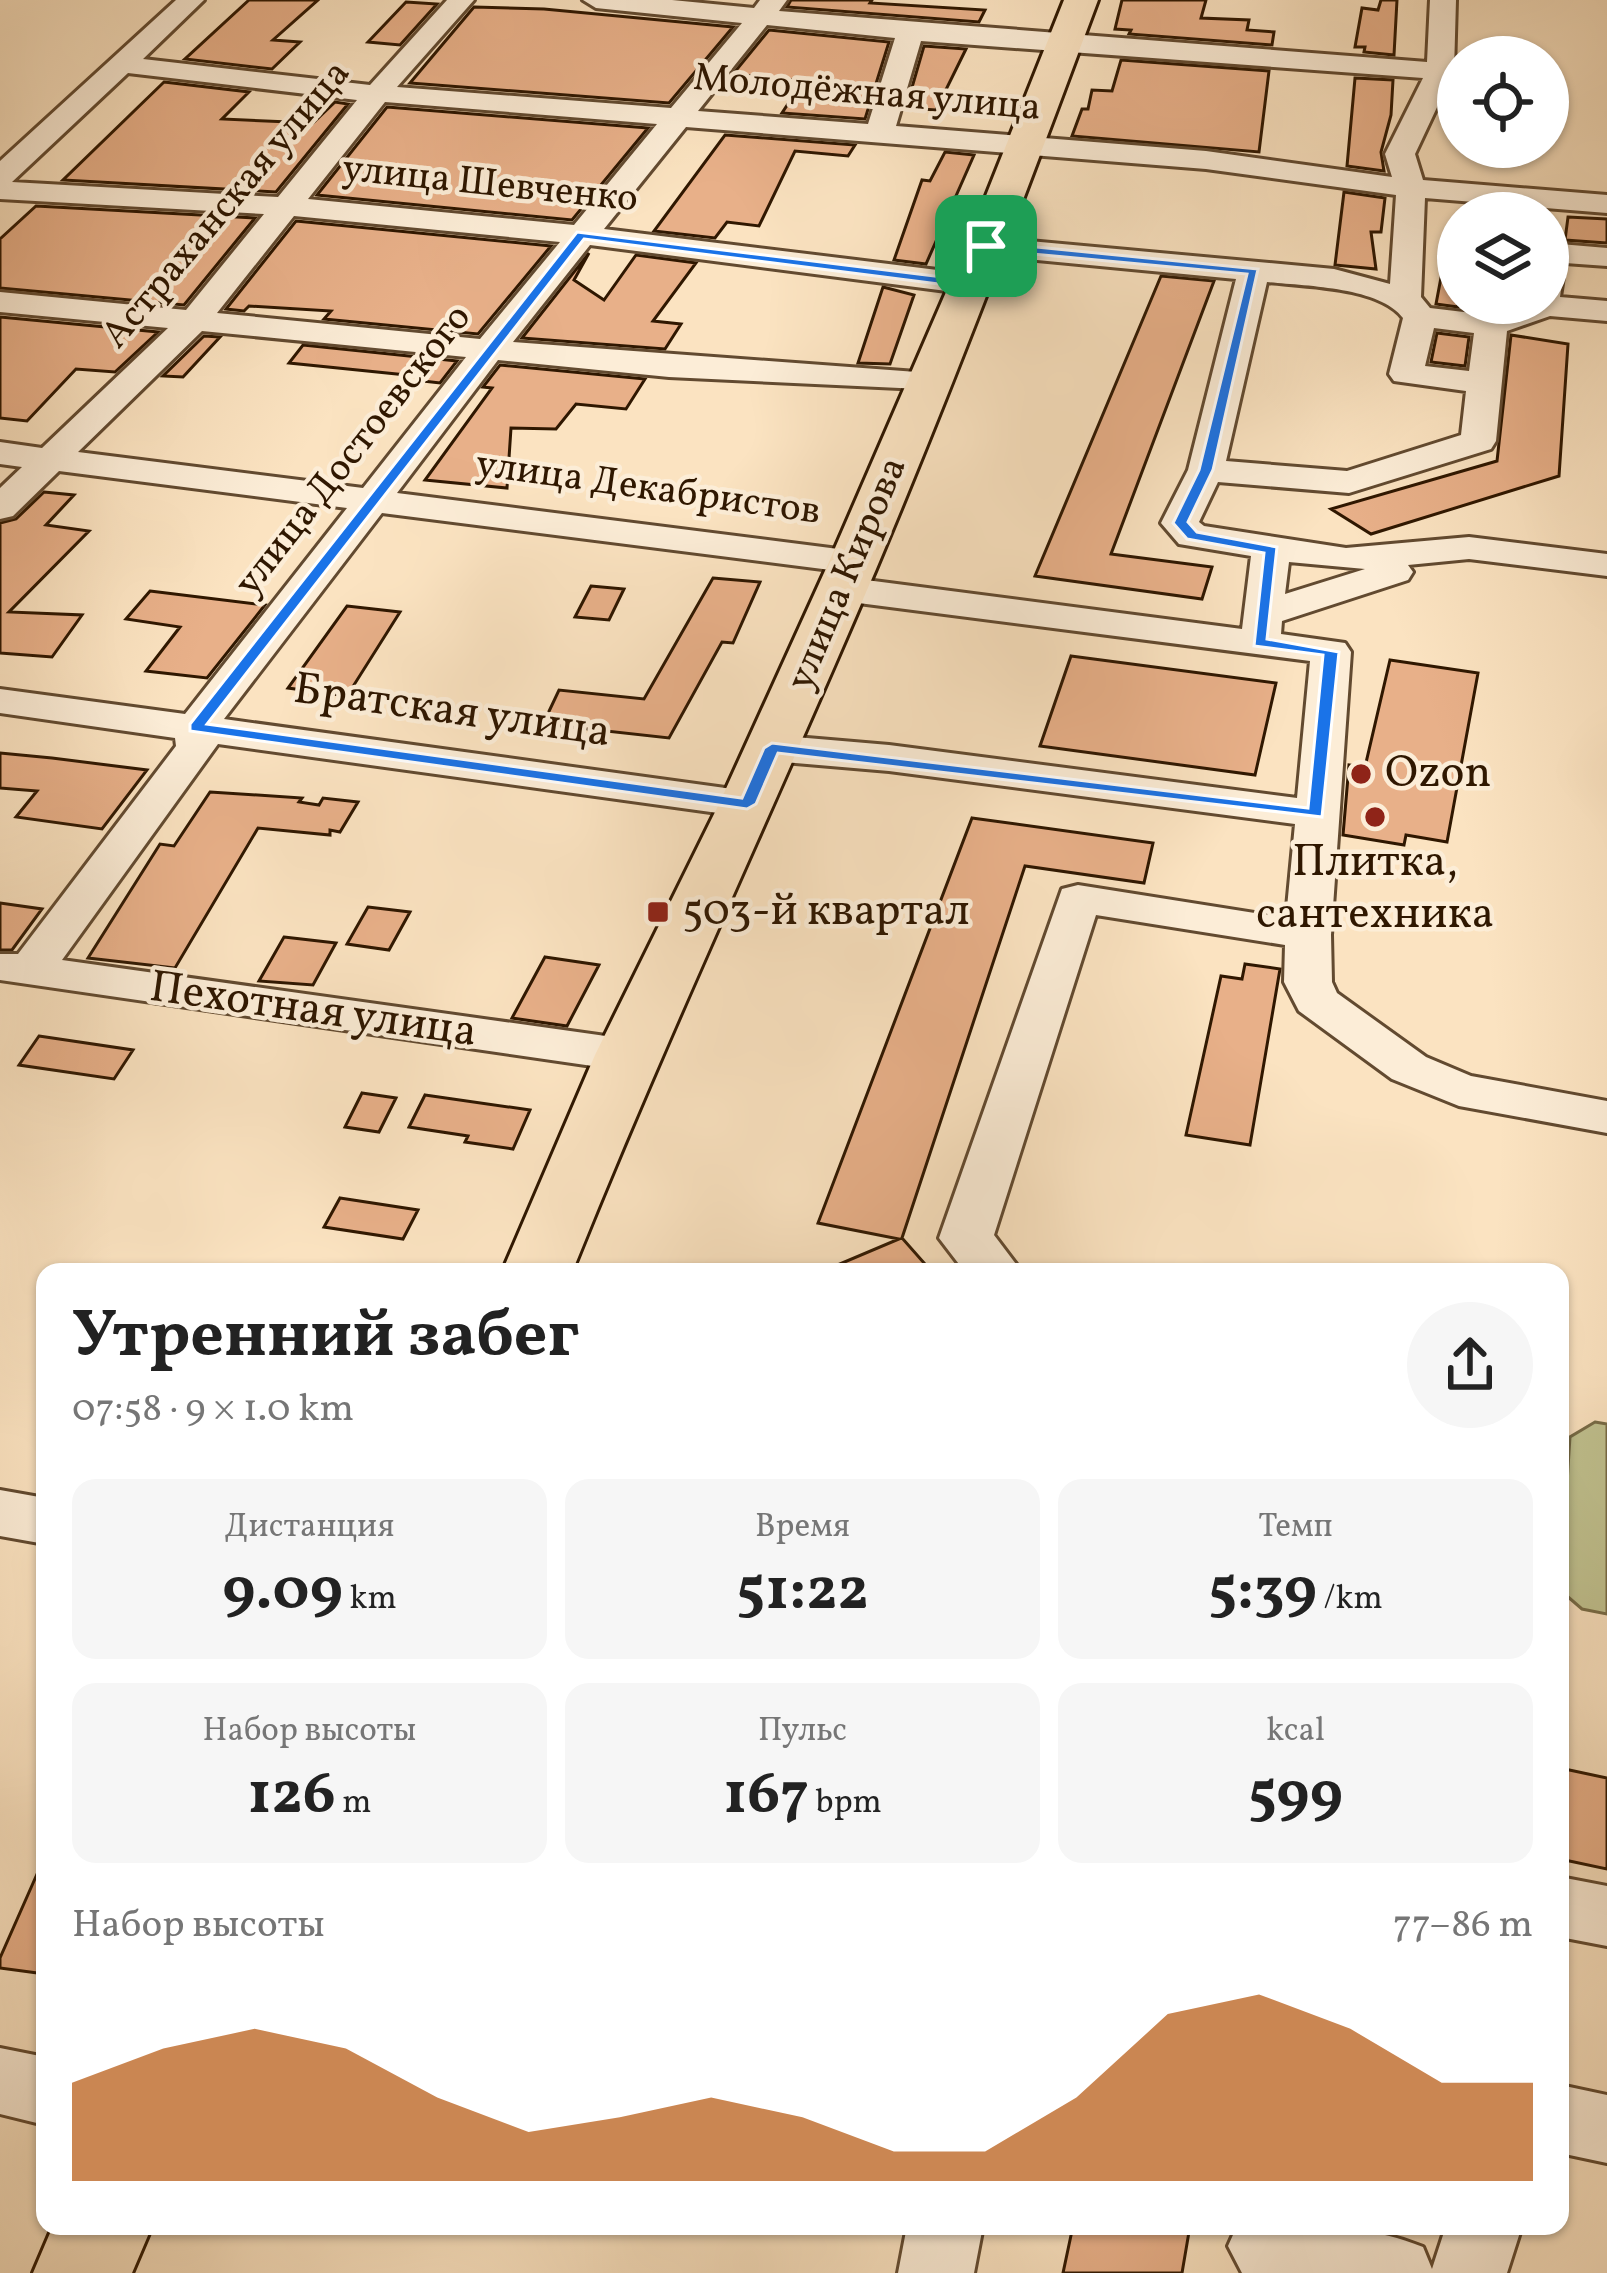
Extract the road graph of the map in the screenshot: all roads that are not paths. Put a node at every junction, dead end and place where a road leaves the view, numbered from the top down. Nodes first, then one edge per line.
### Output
1 (191, 0) edge
2 (461, 0) edge
3 (596, 0) edge
4 (1081, 0) edge
5 (1442, 0) edge
6 (766, 9) edge
7 (952, 9) dead end
8 (910, 32) junction
9 (1441, 36) edge
10 (976, 38) junction
11 (1062, 44) junction
12 (121, 64) junction
13 (1437, 71) edge
14 (1437, 77) edge
15 (381, 93) junction
16 (674, 118) junction
17 (880, 131) junction
18 (0, 144) edge
19 (1023, 145) junction
20 (33, 146) junction
21 (0, 177) edge
22 (1411, 188) junction
23 (0, 190) edge
24 (1457, 192) edge
25 (1569, 201) edge
26 (1607, 204) edge
27 (283, 206) junction
28 (581, 235) junction
29 (1569, 253) edge
30 (1607, 257) edge
31 (978, 265) junction
32 (1254, 271) junction
33 (0, 302) edge
34 (1569, 304) edge
35 (1413, 307) junction
36 (1607, 311) edge
37 (195, 320) junction
38 (1491, 325) joint
39 (491, 347) junction
40 (930, 383) junction
41 (1485, 383) junction
42 (0, 453) edge
43 (54, 460) junction
44 (1206, 470) junction
45 (376, 498) junction
46 (0, 508) edge
47 (1469, 548) junction
48 (1271, 550) junction
49 (1607, 566) edge
50 (848, 575) junction
51 (1263, 628) junction
52 (0, 701) edge
53 (196, 728) junction
54 (772, 748) junction
55 (747, 804) junction
56 (1316, 814) junction
57 (1308, 935) junction
58 (16, 968) edge
59 (627, 1055) junction
60 (1607, 1117) edge
61 (549, 1263) edge
62 (987, 1263) edge
63 (0, 1513) edge
64 (36, 1519) edge
65 (1569, 1908) edge
66 (1607, 1916) edge
67 (0, 2081) edge
68 (36, 2089) edge
69 (1569, 2121) edge
70 (1607, 2129) edge
71 (100, 2235) edge
72 (944, 2235) edge
73 (1481, 2235) edge
74 (1266, 2248) edge
75 (82, 2273) edge
76 (936, 2273) edge
77 (1396, 2273) edge
78 (1469, 2273) edge

1 - 12 street
2 - 15 street, Астраханская улица
3 - 6 street
4 - 11 main road, улица Кирова
5 - 9 street
6 - 8 street
6 - 16 street, улица Достоевского
7 - 10 street
8 - 10 street
8 - 17 street
10 - 11 street
11 - 13 street
11 - 19 main road, улица Кирова
12 - 15 street, Молодёжная улица
12 - 20 street
14 - 22 street
15 - 16 street, Молодёжная улица
15 - 27 street, Астраханская улица
16 - 17 street, Молодёжная улица
16 - 28 street, улица Достоевского
17 - 19 street, Молодёжная улица
18 - 20 street
19 - 22 street, Молодёжная улица
19 - 31 main road, улица Кирова
20 - 21 street
22 - 24 street, Молодёжная улица
22 - 35 street
23 - 27 street, улица Шевченко
25 - 26 street, Молодёжная улица
27 - 28 street, улица Шевченко
27 - 37 street, Астраханская улица
28 - 31 street, улица Шевченко
28 - 39 street, улица Достоевского
29 - 30 street
31 - 32 street, улица Шевченко
31 - 40 main road, улица Кирова
32 - 35 street, улица Шевченко
32 - 44 street
33 - 37 street
34 - 36 street, улица Шевченко
35 - 38 street, улица Шевченко
35 - 41 street
37 - 39 street
37 - 43 street, Астраханская улица
38 - 41 street
39 - 40 street
39 - 45 street, улица Достоевского
40 - 50 main road, улица Кирова
41 - 44 street
42 - 43 street, улица Декабристов
43 - 45 street, улица Декабристов
43 - 46 street, Астраханская улица
44 - 48 street
45 - 50 street, улица Декабристов
45 - 53 street, улица Достоевского
47 - 48 street
47 - 49 street
47 - 51 street
48 - 51 street
50 - 51 street, улица Декабристов
50 - 54 main road, улица Кирова
51 - 56 street, улица Декабристов
52 - 53 street, Братская улица
53 - 55 street, Братская улица
53 - 58 street, улица Достоевского
54 - 55 main road, улица Кирова
54 - 56 street
55 - 59 main road, улица Кирова
56 - 57 street
57 - 60 street
57 - 62 street
58 - 59 street, Пехотная улица
59 - 61 main road, улица Кирова
63 - 64 street
65 - 66 street
67 - 68 street
69 - 70 street
71 - 75 main road
72 - 76 street
73 - 78 street
74 - 77 street

